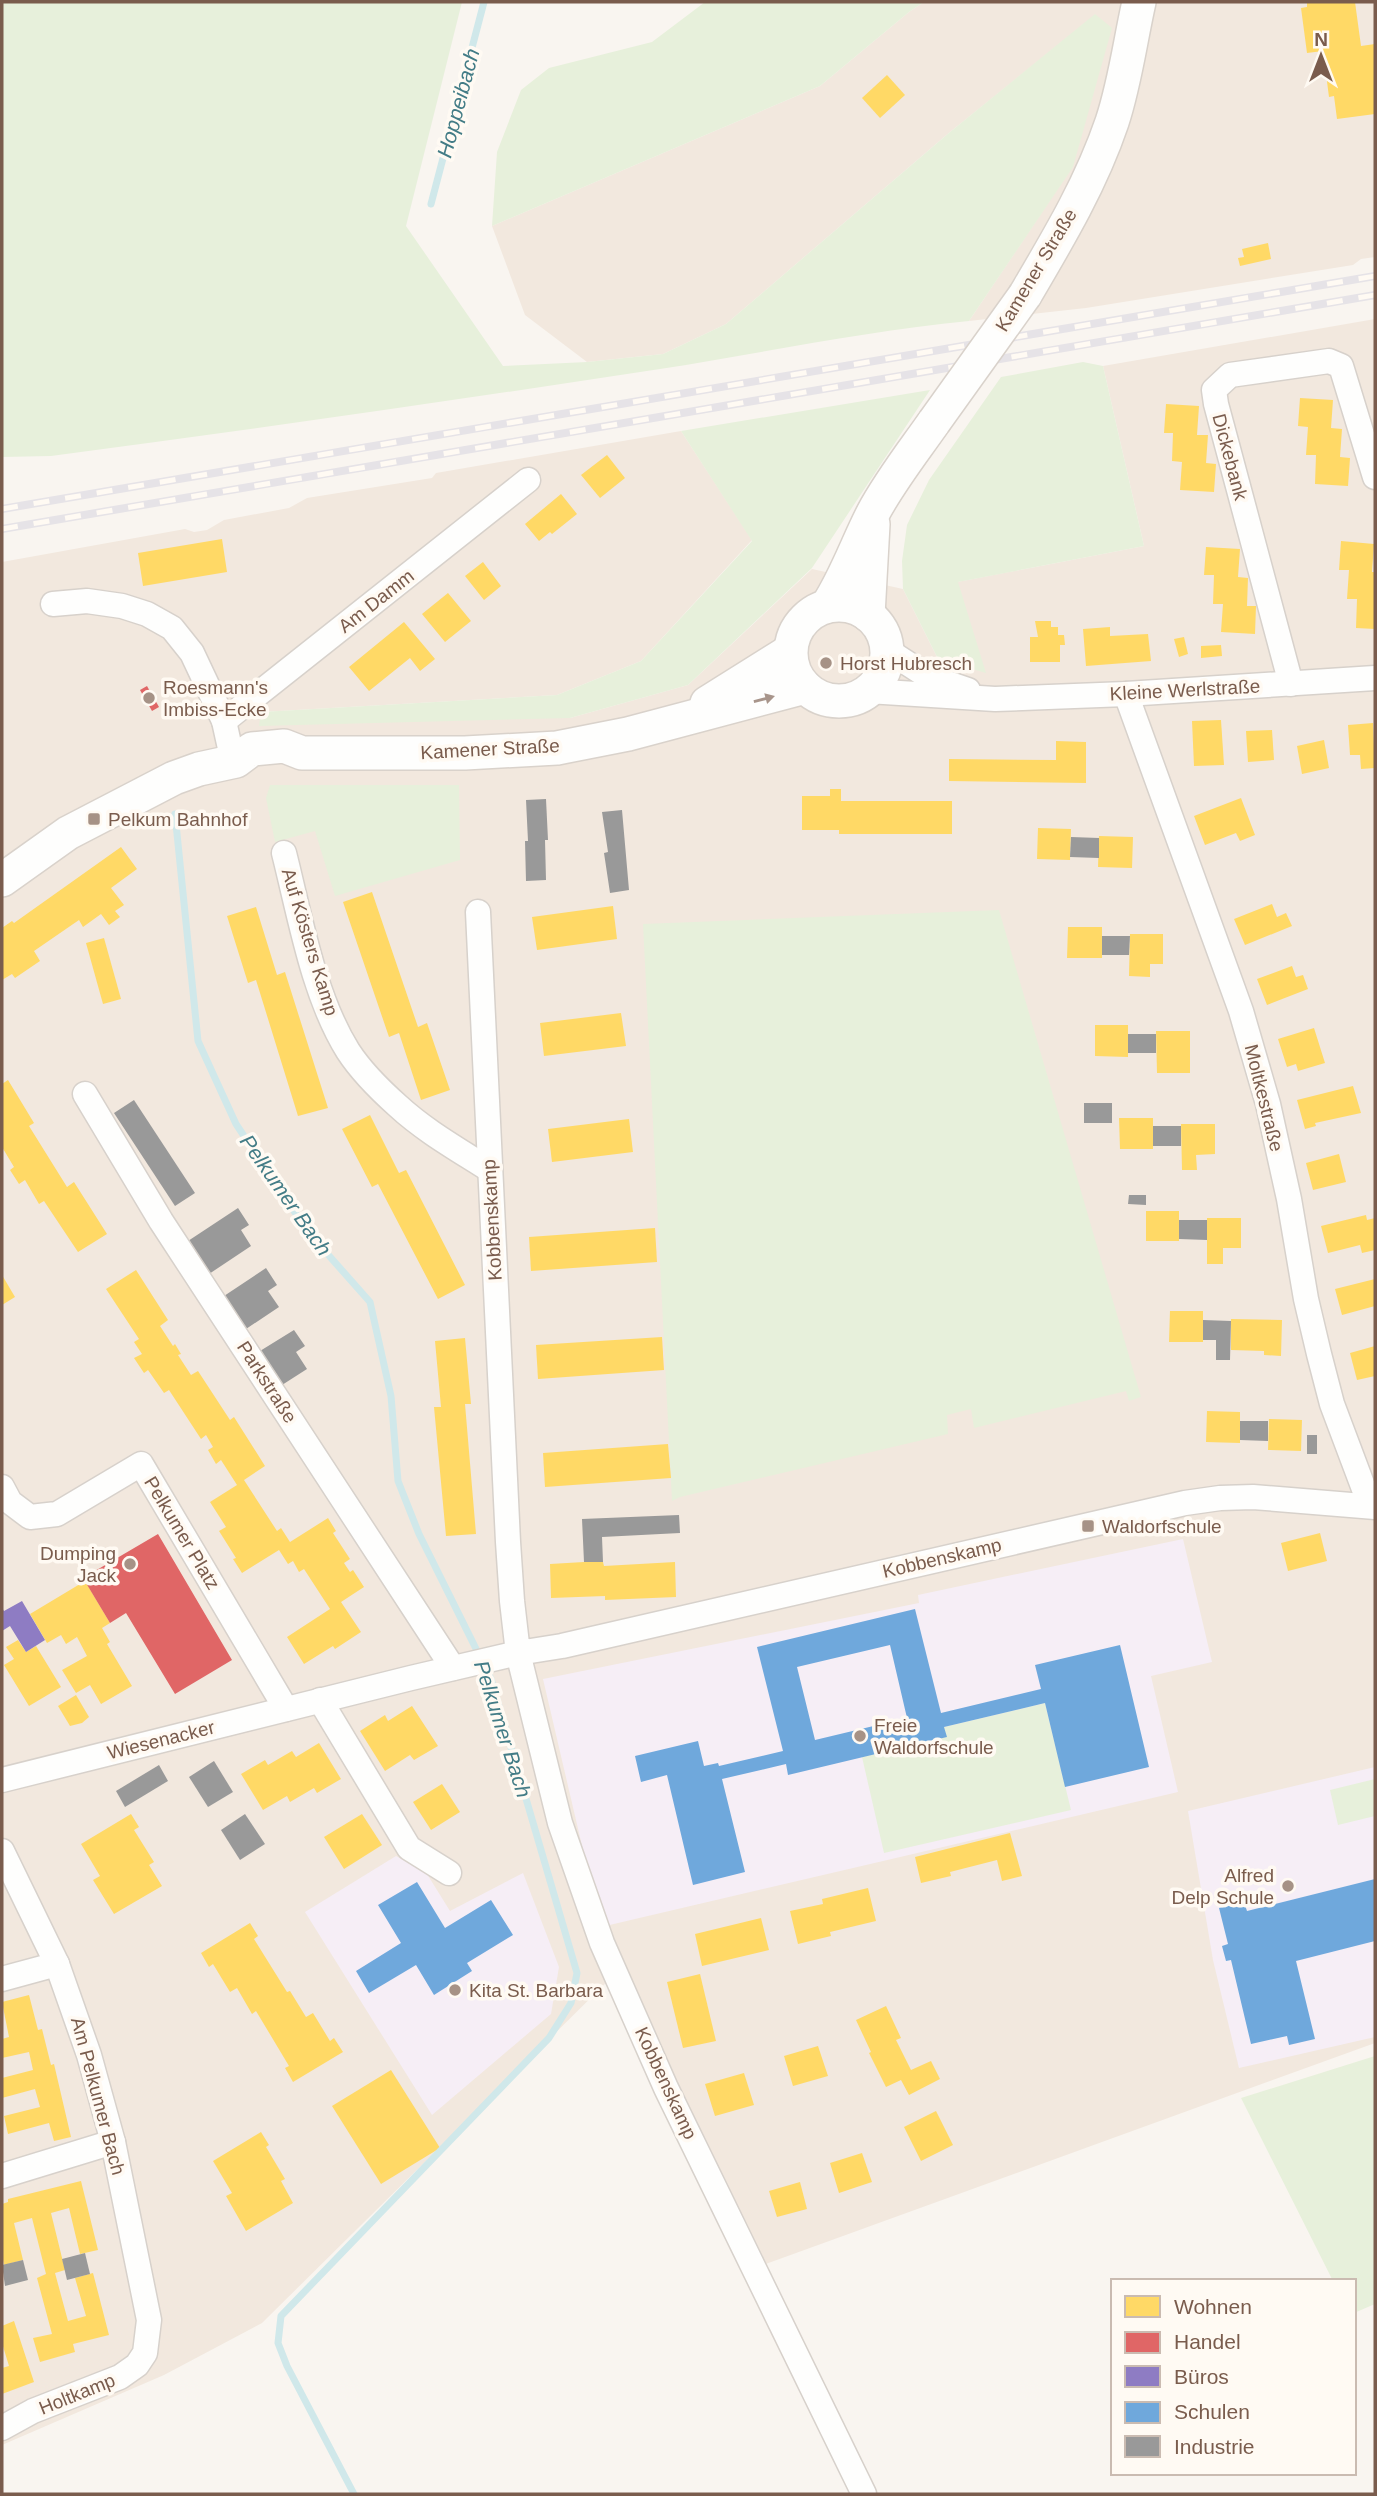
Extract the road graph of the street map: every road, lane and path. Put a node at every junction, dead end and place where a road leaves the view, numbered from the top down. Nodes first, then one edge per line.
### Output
1 (1139, 2) edge
2 (1375, 477) edge
3 (528, 480) dead end
4 (874, 511) junction
5 (52, 604) dead end
6 (827, 606) junction
7 (868, 615) junction
8 (887, 650) junction
9 (790, 651) junction
10 (1375, 678) edge
11 (1291, 684) junction
12 (804, 687) junction
13 (868, 691) junction
14 (1126, 694) junction
15 (995, 699) junction
16 (224, 721) junction
17 (675, 722) junction
18 (234, 761) junction
19 (284, 853) dead end
20 (2, 880) edge
21 (478, 912) dead end
22 (85, 1094) dead end
23 (490, 1170) junction
24 (2, 1487) edge
25 (1373, 1506) edge
26 (507, 1655) junction
27 (460, 1666) junction
28 (320, 1700) junction
29 (286, 1709) junction
30 (2, 1780) edge
31 (2, 1851) edge
32 (449, 1873) dead end
33 (57, 1964) junction
34 (2, 1979) edge
35 (113, 2142) junction
36 (2, 2176) edge
37 (145, 2353) joint
38 (2, 2428) edge
39 (864, 2494) edge

1 - 4 main road, Kamener Straße, bridge
2 - 11 street, Dickebank
3 - 16 street, Am Damm
4 - 6 main road, Kamener Straße
4 - 7 main road, Kamener Straße
5 - 16 street
6 - 7 main road
6 - 9 main road
7 - 8 main road
8 - 13 main road
8 - 15 street, Kleine Werlstraße
9 - 12 main road
9 - 17 main road, Kamener Straße
10 - 11 street, Kleine Werlstraße
11 - 14 street, Kleine Werlstraße
12 - 13 main road
17 -> 12 main road, Kamener Straße
13 - 15 street, Kleine Werlstraße
14 - 15 street, Kleine Werlstraße
14 - 25 street, Moltkestraße
16 - 18 street
17 - 18 main road, Kamener Straße
18 - 20 main road, Kamener Straße
19 - 23 street, Auf Kösters Kamp
21 - 23 street, Kobbenskamp
22 - 27 street, Parkstraße
23 - 26 street, Kobbenskamp
24 - 29 street, Pelkumer Platz
25 - 26 street, Kobbenskamp
26 - 27 street, Wiesenacker
26 - 39 street, Kobbenskamp
27 - 28 street, Wiesenacker
28 - 29 street, Wiesenacker
28 - 32 street
29 - 30 street, Wiesenacker
31 - 33 street, Am Pelkumer Bach
33 - 34 street
33 - 35 street, Am Pelkumer Bach
35 - 36 street
35 - 37 street, Am Pelkumer Bach
37 - 38 street, Holtkamp

